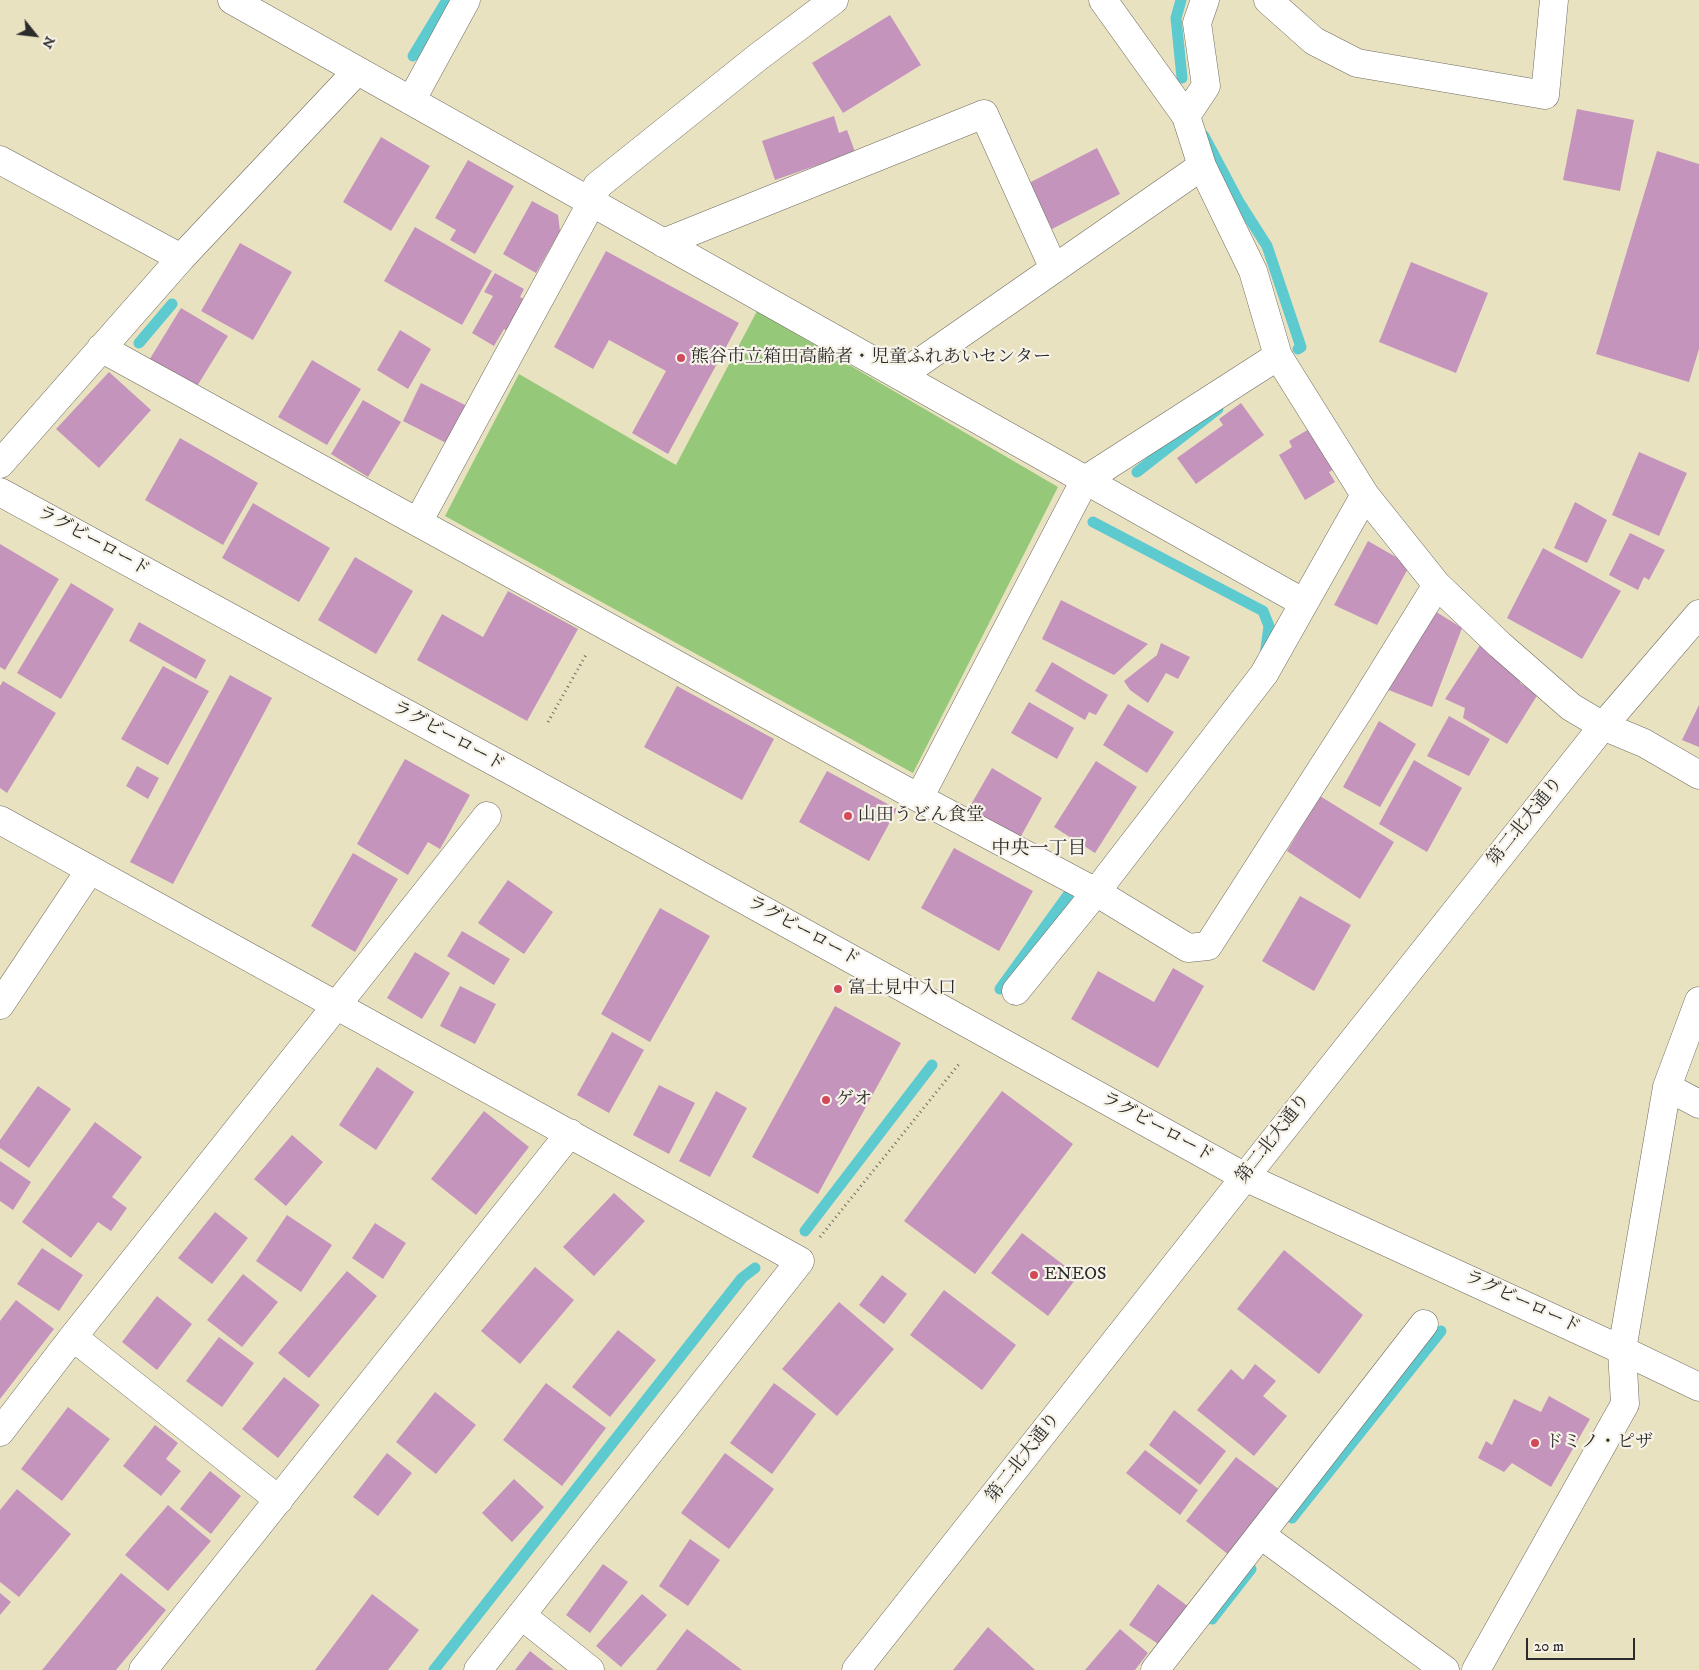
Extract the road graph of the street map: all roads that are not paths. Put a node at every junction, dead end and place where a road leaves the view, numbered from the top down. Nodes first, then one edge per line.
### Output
1 (466, 0) edge
2 (834, 0) edge
3 (1103, 0) edge
4 (1206, 0) edge
5 (1268, 0) edge
6 (1554, 0) edge
7 (249, 4) edge
8 (357, 71) junction
9 (411, 101) junction
10 (1186, 116) junction
11 (0, 160) edge
12 (1202, 166) junction
13 (592, 202) junction
14 (663, 243) junction
15 (181, 258) junction
16 (1054, 269) junction
17 (101, 348) junction
18 (1278, 356) junction
19 (900, 376) junction
20 (0, 464) edge
21 (1085, 480) junction
22 (0, 492) edge
23 (1365, 495) junction
24 (418, 522) junction
25 (1437, 585) junction
26 (1304, 603) junction
27 (1699, 614) edge
28 (1603, 726) junction
29 (1699, 775) edge
30 (919, 798) junction
31 (487, 816) dead end
32 (0, 820) edge
33 (90, 870) junction
34 (1096, 892) junction
35 (1016, 991) dead end
36 (1699, 1000) edge
37 (0, 1005) edge
38 (337, 1006) junction
39 (1667, 1087) junction
40 (1699, 1104) edge
41 (570, 1133) junction
42 (1245, 1177) junction
43 (1424, 1324) dead end
44 (73, 1337) junction
45 (1622, 1350) junction
46 (1699, 1387) edge
47 (0, 1432) edge
48 (279, 1500) junction
49 (1261, 1535) junction
50 (521, 1615) junction
51 (143, 1670) edge
52 (478, 1670) edge
53 (590, 1670) edge
54 (856, 1670) edge
55 (1154, 1670) edge
56 (1445, 1670) edge
57 (1476, 1670) edge

1 - 9 street
2 - 13 street
3 - 10 street
4 - 10 street
5 - 6 street
7 - 8 street
8 - 9 street
8 - 15 street
9 - 13 street
10 - 12 street
11 - 15 street
12 - 16 street
12 - 18 street
13 - 14 street
13 - 24 street
14 - 16 street
14 - 19 street
15 - 17 street
16 - 19 street
17 - 20 street
17 - 24 street
18 - 21 street
18 - 23 street
19 - 21 street
21 - 26 street
21 - 30 street
22 - 42 street, ラグビーロード
23 - 25 street
23 - 26 street
24 - 30 street
25 - 28 street
25 - 34 street
26 - 34 street
27 - 28 street, 第二北大通り
28 - 29 street
28 - 42 street, 第二北大通り
30 - 34 street
31 - 38 street
32 - 33 street
33 - 37 street
33 - 38 street
34 - 35 street
36 - 39 street
38 - 41 street
38 - 44 street
39 - 40 street
39 - 45 street
41 - 48 street
41 - 50 street
42 - 45 street, ラグビーロード
42 - 54 street, 第二北大通り
43 - 49 street
44 - 47 street
44 - 48 street
45 - 46 street, ラグビーロード
45 - 57 street
48 - 51 street
49 - 55 street
49 - 56 street
50 - 52 street
50 - 53 street

